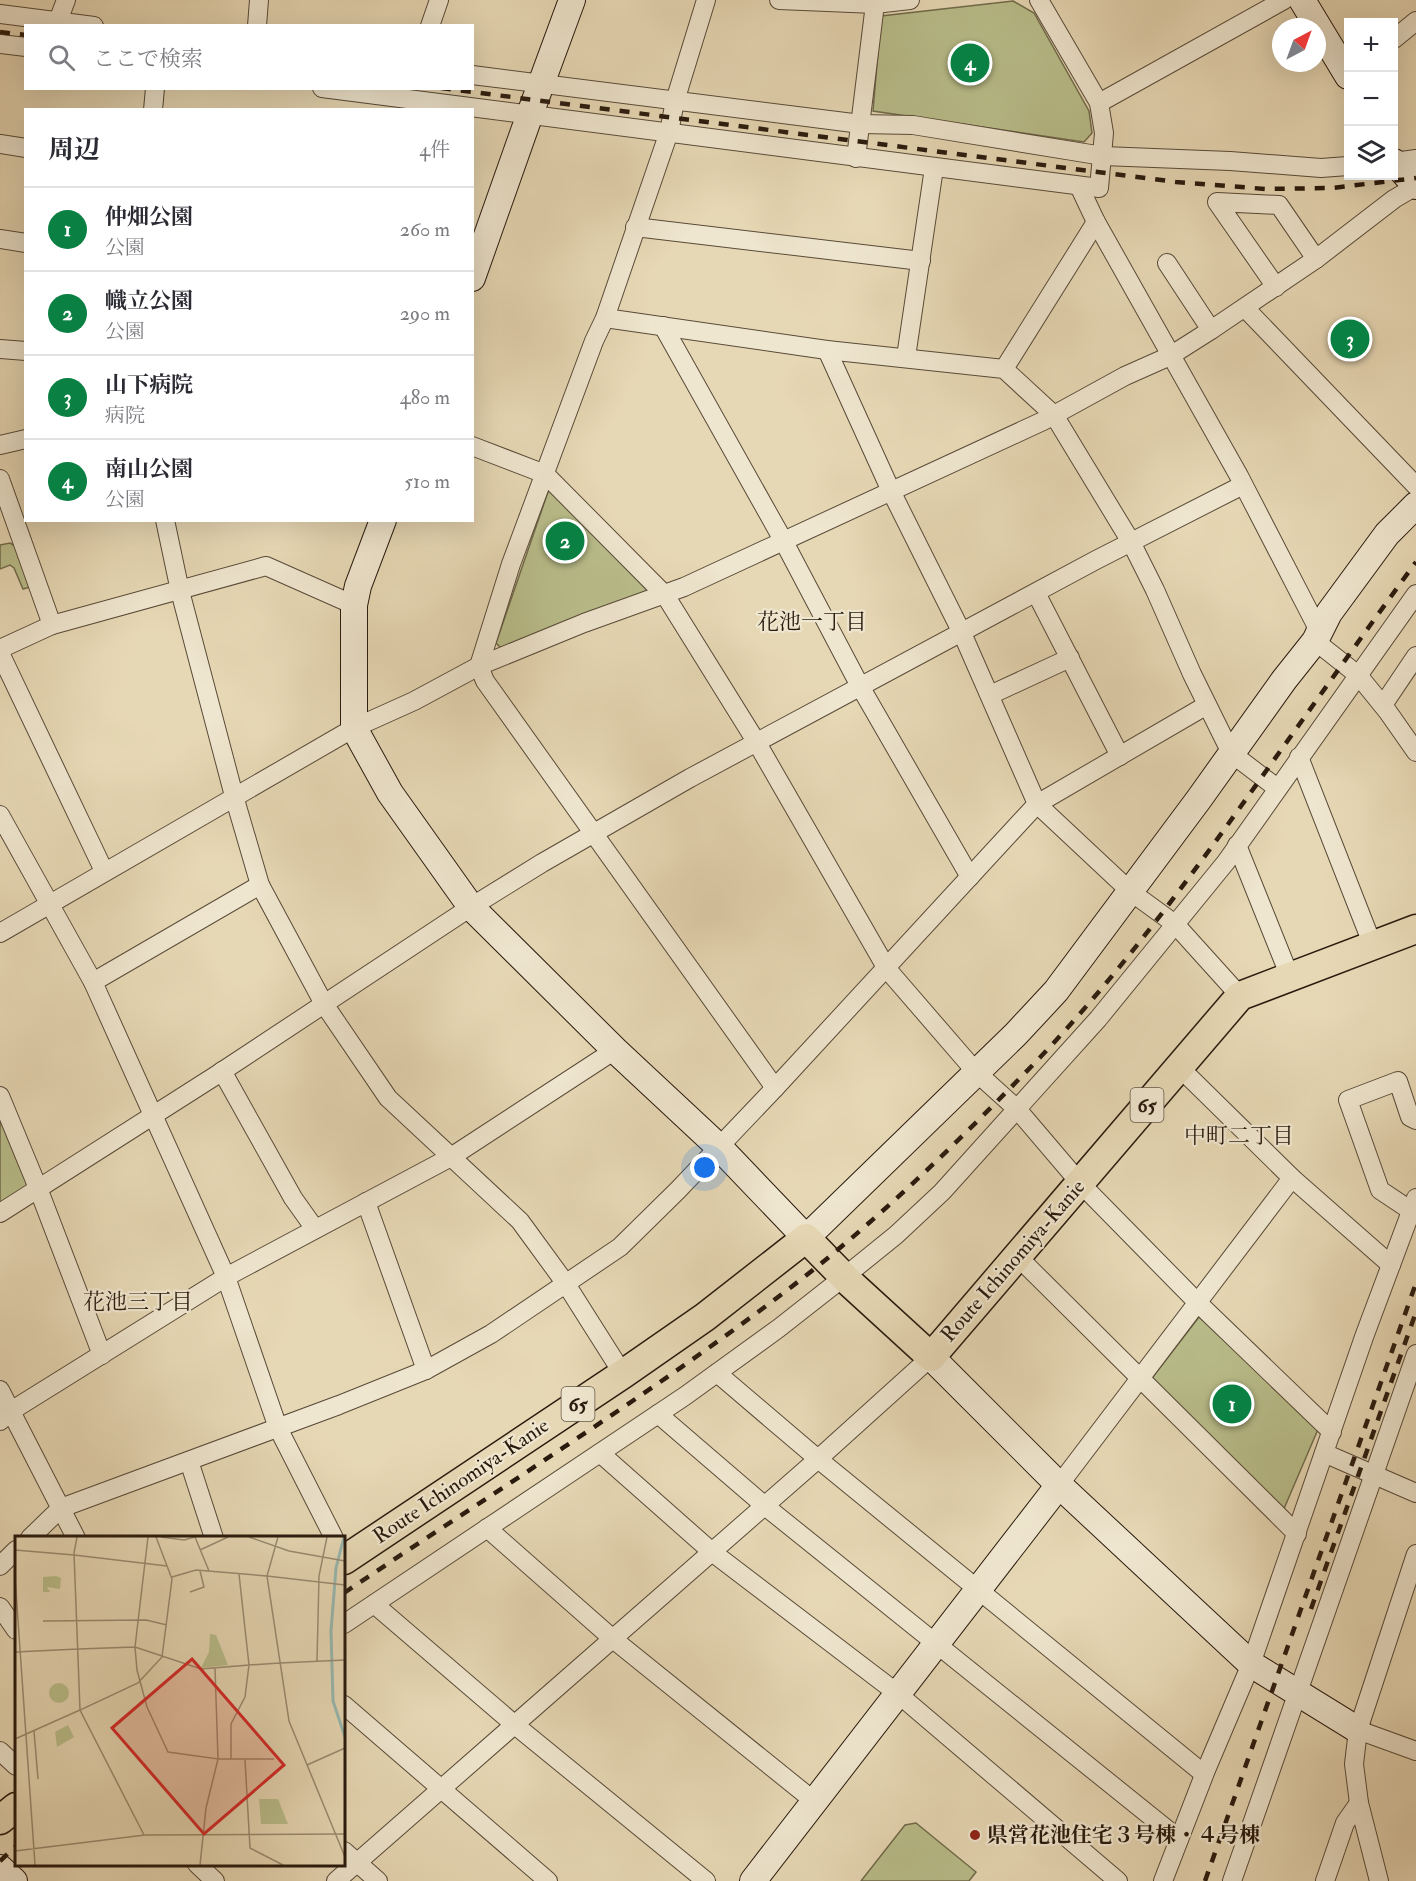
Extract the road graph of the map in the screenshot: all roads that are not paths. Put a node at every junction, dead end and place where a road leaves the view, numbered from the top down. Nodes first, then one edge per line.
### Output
1 (66, 0) edge
2 (259, 0) edge
3 (439, 0) edge
4 (572, 0) edge
5 (706, 0) edge
6 (779, 0) edge
7 (910, 0) edge
8 (1039, 0) edge
9 (1284, 0) edge
10 (1302, 0) edge
11 (875, 4) junction
12 (0, 14) edge
13 (58, 21) junction
14 (1416, 21) edge
15 (80, 24) edge
16 (257, 24) edge
17 (431, 24) edge
18 (1398, 36) edge
19 (0, 44) edge
20 (24, 47) edge
21 (1346, 72) edge
22 (474, 75) edge
23 (540, 84) junction
24 (155, 90) edge
25 (330, 90) edge
26 (675, 100) junction
27 (381, 103) edge
28 (1099, 103) junction
29 (153, 108) edge
30 (449, 108) edge
31 (474, 110) edge
32 (530, 114) junction
33 (861, 124) junction
34 (669, 132) junction
35 (0, 144) edge
36 (24, 148) edge
37 (1103, 156) junction
38 (856, 158) junction
39 (1416, 159) edge
40 (1398, 161) edge
41 (1344, 166) edge
42 (1398, 166) edge
43 (934, 168) junction
44 (1079, 186) junction
45 (1416, 186) edge
46 (1096, 222) junction
47 (635, 227) junction
48 (0, 240) edge
49 (24, 243) edge
50 (1316, 259) junction
51 (921, 261) junction
52 (1167, 263) dead end
53 (474, 272) edge
54 (1276, 287) junction
55 (1245, 308) junction
56 (605, 318) junction
57 (663, 326) junction
58 (1211, 330) junction
59 (0, 349) edge
60 (827, 350) junction
61 (24, 351) edge
62 (1170, 356) junction
63 (906, 357) junction
64 (1004, 369) junction
65 (1054, 416) junction
66 (24, 439) edge
67 (0, 445) edge
68 (474, 447) edge
69 (545, 474) junction
70 (0, 478) edge
71 (1243, 485) junction
72 (1416, 486) edge
73 (891, 491) junction
74 (1416, 505) edge
75 (165, 522) edge
76 (382, 522) edge
77 (783, 540) junction
78 (1131, 542) junction
79 (180, 591) junction
80 (1036, 593) junction
81 (1416, 594) edge
82 (664, 595) junction
83 (354, 605) junction
84 (52, 626) junction
85 (962, 633) junction
86 (1315, 641) junction
87 (0, 651) edge
88 (1416, 656) edge
89 (1070, 658) junction
90 (479, 666) junction
91 (1358, 675) junction
92 (861, 687) junction
93 (990, 695) junction
94 (1207, 705) junction
95 (1383, 705) junction
96 (354, 728) junction
97 (757, 743) junction
98 (1416, 752) edge
99 (1232, 753) junction
100 (1120, 756) junction
101 (1299, 757) junction
102 (1277, 789) junction
103 (234, 796) junction
104 (1037, 804) junction
105 (0, 815) edge
106 (594, 833) junction
107 (1237, 845) junction
108 (104, 871) junction
109 (970, 877) junction
110 (260, 885) junction
111 (1131, 892) junction
112 (49, 905) junction
113 (471, 907) junction
114 (1175, 924) junction
115 (1416, 929) edge
116 (0, 933) edge
117 (1373, 946) junction
118 (887, 969) junction
119 (1290, 977) junction
120 (93, 982) junction
121 (1240, 996) junction
122 (324, 1004) junction
123 (615, 1050) junction
124 (1179, 1067) junction
125 (222, 1071) junction
126 (976, 1072) junction
127 (775, 1088) junction
128 (0, 1096) edge
129 (1017, 1109) junction
130 (154, 1114) junction
131 (1416, 1120) edge
132 (719, 1147) junction
133 (451, 1157) junction
134 (1292, 1178) junction
135 (1080, 1183) junction
136 (38, 1188) junction
137 (366, 1202) junction
138 (1414, 1207) edge
139 (0, 1213) edge
140 (315, 1229) junction
141 (806, 1238) junction
142 (1017, 1256) junction
143 (1391, 1265) junction
144 (226, 1277) junction
145 (844, 1277) junction
146 (566, 1284) junction
147 (1197, 1302) junction
148 (1416, 1354) edge
149 (102, 1355) junction
150 (931, 1357) junction
151 (426, 1370) junction
152 (717, 1373) junction
153 (622, 1374) junction
154 (1140, 1377) junction
155 (0, 1390) edge
156 (658, 1414) junction
157 (5, 1416) edge
158 (278, 1428) junction
159 (1332, 1432) junction
160 (600, 1453) junction
161 (1324, 1453) junction
162 (818, 1459) junction
163 (189, 1461) junction
164 (1373, 1475) junction
165 (1059, 1485) junction
166 (1416, 1493) edge
167 (765, 1506) junction
168 (61, 1508) junction
169 (487, 1528) junction
170 (1297, 1534) junction
171 (32, 1536) edge
172 (75, 1536) edge
173 (213, 1536) edge
174 (332, 1536) edge
175 (345, 1550) edge
176 (15, 1551) edge
177 (712, 1552) junction
178 (1416, 1554) edge
179 (0, 1566) edge
180 (978, 1588) junction
181 (374, 1604) junction
182 (0, 1607) edge
183 (345, 1623) edge
184 (15, 1629) edge
185 (613, 1639) junction
186 (936, 1642) junction
187 (1251, 1664) junction
188 (897, 1693) junction
189 (1298, 1695) junction
190 (345, 1706) edge
191 (515, 1725) junction
192 (1358, 1730) junction
193 (0, 1751) edge
194 (1416, 1751) edge
195 (15, 1765) edge
196 (1204, 1774) junction
197 (442, 1789) junction
198 (814, 1801) junction
199 (1359, 1803) junction
200 (15, 1808) edge
201 (0, 1820) edge
202 (1179, 1839) junction
203 (350, 1857) edge
204 (199, 1866) edge
205 (345, 1866) edge
206 (215, 1881) edge
207 (336, 1881) edge
208 (378, 1881) edge
209 (548, 1881) edge
210 (706, 1881) edge
211 (753, 1881) edge
212 (1118, 1881) edge
213 (1163, 1881) edge
214 (1232, 1881) edge
215 (1325, 1881) edge
216 (1379, 1881) edge

1 - 13 street
2 - 16 street
3 - 17 street
4 - 23 street
5 - 26 street
6 - 11 street
7 - 11 street
8 - 28 street
9 - 28 street
10 - 21 street
11 - 33 street
12 - 13 street
13 - 15 street
14 - 18 street
19 - 20 street
22 - 23 street
23 - 26 street
23 - 32 street
24 - 29 street
25 - 27 street
26 - 33 street
26 - 34 street
27 - 30 street
28 - 37 street
31 - 32 street
32 - 34 street
32 - 53 street
33 - 37 street
33 - 38 street
34 - 38 street
34 - 47 street
35 - 36 street
37 - 41 street
37 - 44 street
38 - 43 street
39 - 40 street
42 - 45 street
43 - 44 street
43 - 51 street
44 - 46 street
45 - 50 street
46 - 62 street
46 - 64 street
47 - 51 street
47 - 56 street
48 - 49 street
50 - 54 street
50 - 54 street
51 - 63 street
52 - 58 street
54 - 55 street
55 - 58 street
55 - 72 street
56 - 57 street
56 - 69 street
57 - 60 street
57 - 77 street
58 - 62 street
59 - 61 street
60 - 63 street
60 - 73 street
62 - 65 street
62 - 71 street
63 - 64 street
64 - 65 street
65 - 73 street
65 - 78 street
66 - 67 street
68 - 69 street
69 - 82 street
69 - 90 street
70 - 84 street
71 - 78 street
71 - 86 street
73 - 77 street
73 - 85 street
74 - 86 street
75 - 79 street
76 - 83 street
77 - 82 street
77 - 92 street
78 - 80 street
78 - 94 street
79 - 83 street
79 - 84 street
79 - 103 street
80 - 85 street
80 - 89 street
81 - 91 street
82 - 90 street
82 - 97 street
83 - 96 street
84 - 87 street
85 - 92 street
85 - 93 street
86 - 91 street
86 - 99 street
87 - 108 street
88 - 95 street
89 - 93 street
89 - 100 street
90 - 96 street
90 - 106 street
91 - 95 street
91 - 101 street
92 - 97 street
92 - 109 street
93 - 104 street
94 - 99 street
94 - 100 street
95 - 98 street
96 - 103 street
96 - 113 street
97 - 106 street
97 - 118 street
99 - 102 street
99 - 111 street
100 - 104 street
101 - 102 street
101 - 117 street
102 - 107 street
103 - 108 street
103 - 110 street
104 - 109 street
104 - 111 street
105 - 112 street
106 - 113 street
106 - 127 street
107 - 114 street
107 - 119 street
108 - 112 street
109 - 118 street
110 - 120 street
110 - 122 street
111 - 114 street
111 - 126 street
112 - 116 street
112 - 120 street
113 - 122 street
113 - 123 street
114 - 121 street
114 - 129 street
115 - 117 main road, Route Ichinomiya-Kanie / 65
117 - 119 main road, Route Ichinomiya-Kanie / 65
118 - 126 street
118 - 127 street
119 - 121 main road, Route Ichinomiya-Kanie / 65
120 - 130 street
121 - 124 main road, Route Ichinomiya-Kanie / 65
122 - 125 street
122 - 133 street
123 - 132 street
123 - 133 street
124 - 134 street
124 - 135 main road, Route Ichinomiya-Kanie / 65
125 - 130 street
125 - 140 street
126 - 129 street
126 - 141 street
127 - 132 street
128 - 136 street
129 - 135 street
129 - 145 street
130 - 136 street
130 - 144 street
131 - 138 street
132 - 141 street
132 - 146 street
133 - 137 street
133 - 146 street
134 - 143 street
134 - 147 street
135 - 142 main road, Route Ichinomiya-Kanie / 65
135 - 147 street
136 - 139 street
136 - 149 street
137 - 140 street
137 - 151 street
138 - 143 street
140 - 144 street
141 - 145 main road, Route Ichinomiya-Kanie
141 - 153 main road, Route Ichinomiya-Kanie / 65
142 - 150 main road, Route Ichinomiya-Kanie / 65
142 - 154 street
143 - 159 street
144 - 149 street
144 - 158 street
145 - 150 main road, Route Ichinomiya-Kanie
145 - 152 street
146 - 151 street
146 - 153 street
147 - 154 street
147 - 159 street
148 - 164 street
149 - 157 street
150 - 162 street
150 - 165 street
151 - 158 street
152 - 156 street
152 - 162 street
153 - 175 main road, Route Ichinomiya-Kanie / 65
154 - 165 street
154 - 170 street
155 - 157 street
156 - 160 street
156 - 167 street
157 - 168 street
158 - 163 street
158 - 174 street
159 - 161 street
160 - 169 street
160 - 177 street
161 - 164 street
161 - 170 street
162 - 167 street
162 - 180 street
163 - 168 street
163 - 173 street
164 - 166 street
164 - 189 street
165 - 180 street
165 - 187 street
167 - 177 street
167 - 186 street
168 - 171 street
168 - 172 street
169 - 181 street
169 - 185 street
170 - 187 street
176 - 179 street
177 - 185 street
177 - 188 street
178 - 192 street
180 - 186 street
180 - 196 street
181 - 183 street
181 - 191 street
182 - 184 street
185 - 191 street
185 - 198 street
186 - 188 street
186 - 202 street
187 - 189 street
187 - 196 street
188 - 198 street
188 - 212 street
189 - 192 street
189 - 214 street
190 - 197 street
191 - 197 street
191 - 210 street
192 - 194 street
192 - 199 street
193 - 195 street
196 - 202 street
197 - 203 street
197 - 209 street
198 - 211 street
199 - 215 street
199 - 216 street
200 - 201 main road
202 - 213 street
203 - 208 street
204 - 206 street
205 - 207 street

